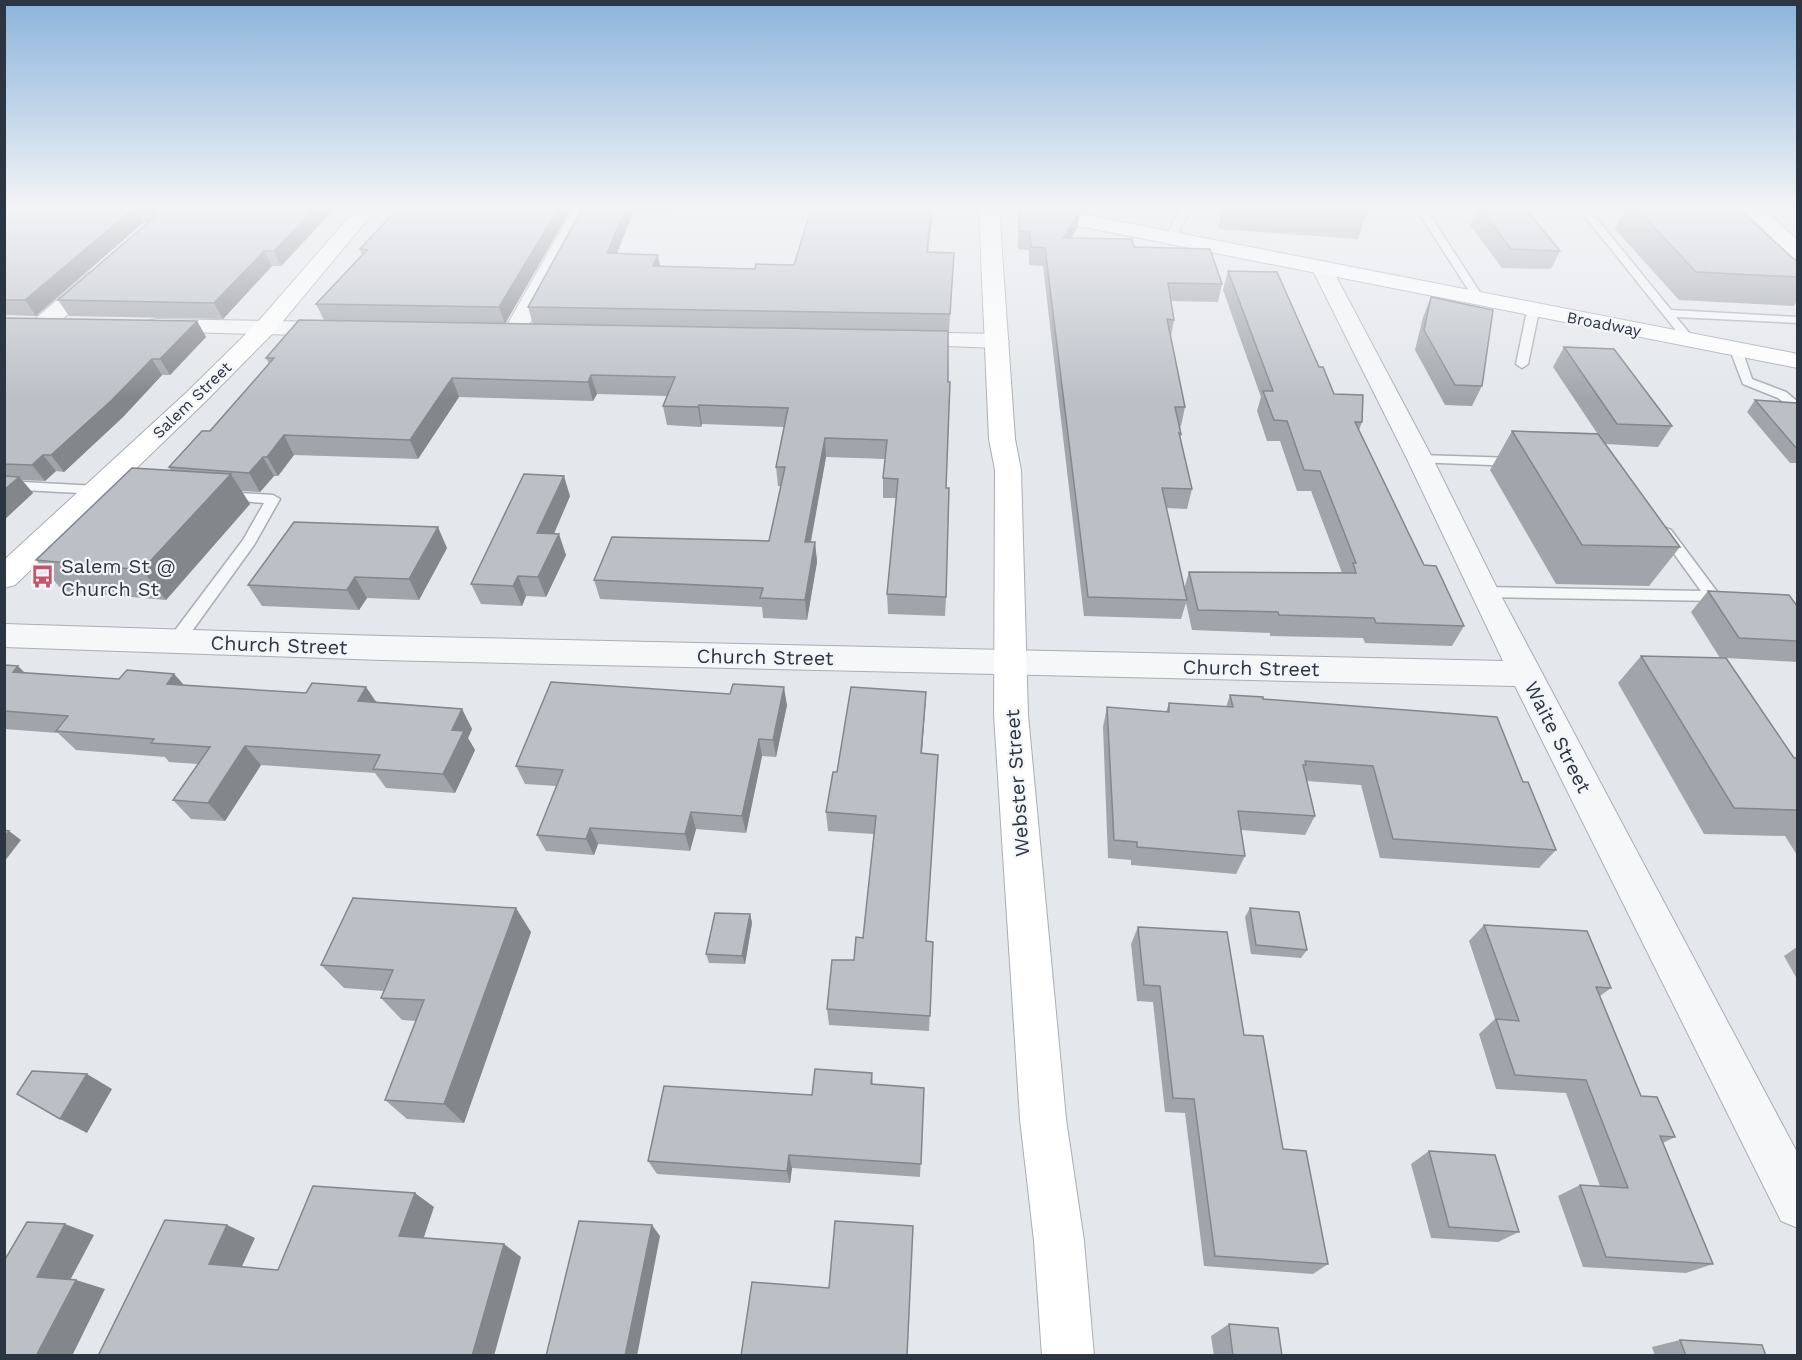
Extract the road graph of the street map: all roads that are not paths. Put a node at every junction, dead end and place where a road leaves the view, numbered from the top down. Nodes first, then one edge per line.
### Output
1 (100, 272) edge
2 (313, 272) edge
3 (553, 272) edge
4 (993, 272) edge
5 (1325, 272) edge
6 (1348, 272) edge
7 (1462, 272) edge
8 (1635, 272) edge
9 (1480, 300) junction
10 (1533, 311) junction
11 (1668, 313) junction
12 (1797, 321) edge
13 (78, 325) edge
14 (136, 326) edge
15 (265, 328) junction
16 (361, 330) edge
17 (490, 331) edge
18 (878, 339) edge
19 (997, 341) junction
20 (1690, 341) junction
21 (1736, 350) junction
22 (1797, 361) edge
23 (1522, 364) dead end
24 (1782, 395) junction
25 (1797, 395) edge
26 (1797, 409) edge
27 (1420, 459) junction
28 (1524, 462) edge
29 (4, 485) edge
30 (102, 493) junction
31 (213, 495) edge
32 (1658, 522) edge
33 (4, 578) edge
34 (1484, 592) junction
35 (4, 634) edge
36 (176, 641) junction
37 (1010, 662) junction
38 (1525, 674) junction
39 (1797, 1204) edge
40 (1068, 1356) edge

1 - 13 street
2 - 15 main road, Salem Street
3 - 17 street
4 - 19 main road, Webster Street
5 - 27 street, Waite Street
6 - 9 main road, Broadway
7 - 9 lane
8 - 11 lane
9 - 10 main road, Broadway
10 - 20 main road, Broadway
10 - 23 lane
11 - 12 lane
11 - 20 lane
14 - 15 street
15 - 16 street
15 - 30 main road, Salem Street
18 - 19 street
19 - 37 main road, Webster Street
20 - 21 main road, Broadway
21 - 22 main road, Broadway
21 - 24 lane
24 - 25 lane
24 - 26 lane
27 - 28 lane
27 - 34 street, Waite Street
29 - 30 lane
30 - 33 main road, Salem Street
31 - 36 lane
32 - 34 lane
34 - 38 street, Waite Street
35 - 36 street, Church Street
36 - 37 street, Church Street
37 - 38 street, Church Street
37 - 40 main road, Webster Street
38 - 39 street, Waite Street

